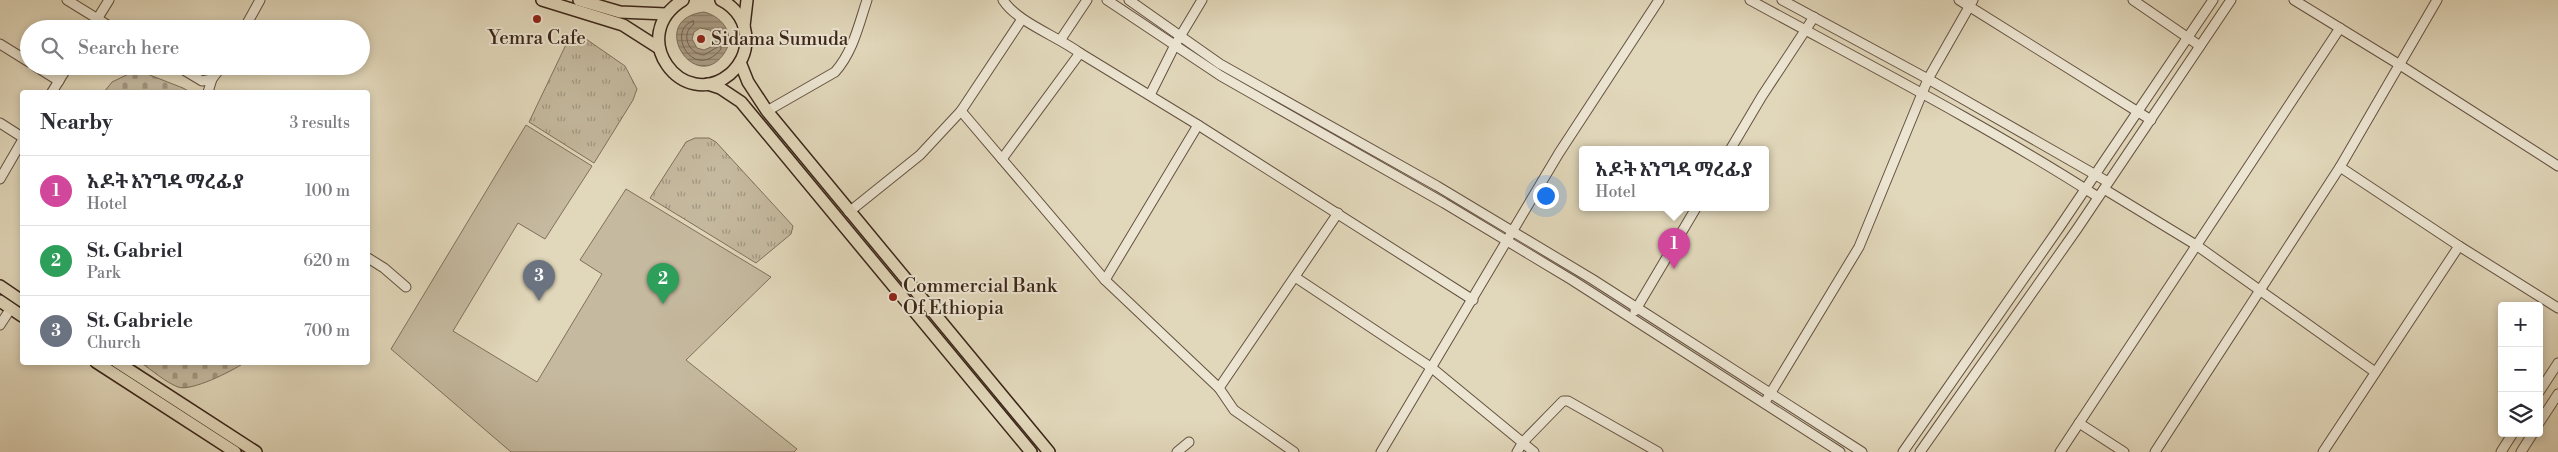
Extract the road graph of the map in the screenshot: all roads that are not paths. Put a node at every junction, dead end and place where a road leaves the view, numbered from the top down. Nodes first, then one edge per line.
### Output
1 (67, 0) edge
2 (109, 0) edge
3 (260, 0) edge
4 (542, 0) edge
5 (579, 0) edge
6 (721, 0) edge
7 (747, 0) edge
8 (867, 0) edge
9 (1003, 0) edge
10 (1087, 0) edge
11 (1107, 0) edge
12 (1129, 0) edge
13 (1202, 0) edge
14 (1659, 0) edge
15 (1750, 0) edge
16 (1782, 0) edge
17 (1959, 0) edge
18 (2133, 0) edge
19 (2213, 0) edge
20 (2231, 0) edge
21 (2294, 0) edge
22 (2437, 0) edge
23 (676, 2) edge
24 (1971, 3) edge
25 (666, 14) junction
26 (1814, 17) junction
27 (97, 19) joint
28 (1022, 19) junction
29 (249, 20) edge
30 (744, 26) junction
31 (2340, 28) junction
32 (1806, 30) junction
33 (1180, 37) junction
34 (2188, 37) junction
35 (1061, 39) junction
36 (0, 44) edge
37 (1174, 45) junction
38 (2200, 46) junction
39 (659, 48) junction
40 (1080, 53) junction
41 (20, 56) edge
42 (740, 62) junction
43 (2400, 65) junction
44 (49, 75) edge
45 (63, 75) edge
46 (193, 75) edge
47 (216, 75) edge
48 (1928, 79) junction
49 (212, 80) junction
50 (59, 81) junction
51 (708, 84) junction
52 (53, 90) edge
53 (209, 90) edge
54 (1922, 94) junction
55 (1150, 95) junction
56 (767, 111) junction
57 (960, 111) junction
58 (2140, 111) junction
59 (2151, 120) junction
60 (0, 122) edge
61 (1198, 125) junction
62 (20, 137) edge
63 (20, 143) edge
64 (1732, 146) edge
65 (1002, 159) junction
66 (2558, 166) edge
67 (2340, 167) junction
68 (2095, 174) junction
69 (0, 179) edge
70 (2086, 188) junction
71 (2103, 189) junction
72 (1694, 211) edge
73 (849, 212) junction
74 (1338, 213) junction
75 (1513, 232) junction
76 (1507, 242) junction
77 (2196, 245) junction
78 (2459, 246) junction
79 (370, 259) edge
80 (1295, 277) junction
81 (1104, 280) junction
82 (0, 286) edge
83 (406, 287) dead end
84 (2260, 291) junction
85 (20, 300) edge
86 (1473, 300) junction
87 (0, 301) edge
88 (11, 308) junction
89 (1638, 308) junction
90 (2558, 308) edge
91 (20, 315) edge
92 (1998, 316) junction
93 (1631, 319) junction
94 (2010, 324) junction
95 (0, 325) edge
96 (2558, 363) edge
97 (101, 365) edge
98 (122, 365) edge
99 (1432, 368) junction
100 (2375, 372) junction
101 (2543, 386) edge
102 (1219, 388) junction
103 (1770, 394) junction
104 (2558, 394) edge
105 (1764, 404) junction
106 (2543, 418) edge
107 (2079, 423) junction
108 (2511, 437) edge
109 (2531, 437) edge
110 (1189, 442) dead end
111 (1523, 442) junction
112 (235, 452) edge
113 (256, 452) edge
114 (1031, 452) edge
115 (1049, 452) edge
116 (1177, 452) edge
117 (1294, 452) edge
118 (1381, 452) edge
119 (1517, 452) edge
120 (1534, 452) edge
121 (1658, 452) edge
122 (1840, 452) edge
123 (1862, 452) edge
124 (1903, 452) edge
125 (1920, 452) edge
126 (2060, 452) edge
127 (2124, 452) edge
128 (2155, 452) edge
129 (2323, 452) edge
130 (2502, 452) edge
131 (2522, 452) edge

1 - 27 street
2 - 27 street
3 - 29 street
4 - 39 main road
5 - 25 main road
6 - 30 main road
7 - 30 main road
8 - 56 street
9 - 28 street
10 - 35 street
11 - 37 street
12 - 33 street
13 - 33 street
14 - 75 street
15 - 32 street
16 - 26 street
17 - 24 street
18 - 34 street
19 - 34 street
20 - 38 street
21 - 31 street
22 - 43 street
23 - 25 main road
24 - 48 street
24 - 58 street
25 - 39 main road
26 - 32 street
26 - 48 street
28 - 35 street
28 - 57 street
30 - 42 main road
31 - 43 street
31 - 77 street
32 - 54 street
32 - 64 street
33 - 37 street
33 - 75 street
34 - 38 street
34 - 58 street
35 - 40 street
36 - 41 street
37 - 55 street
37 - 76 street
38 - 59 street
39 - 51 main road
40 - 55 street
40 - 65 street
42 - 51 main road
42 - 56 main road
43 - 66 street
43 - 67 street
44 - 50 street
45 - 50 street
46 - 49 street
47 - 49 street
48 - 54 street
48 - 68 street
49 - 53 street
50 - 52 street
51 - 114 main road
54 - 70 street
54 - 103 street
55 - 61 street
56 - 73 main road
57 - 65 street
57 - 73 street
58 - 59 street
58 - 68 street
59 - 71 street
60 - 62 street
61 - 74 street
61 - 81 street
63 - 69 street
65 - 81 street
67 - 78 street
67 - 84 street
68 - 70 street
68 - 71 street
70 - 71 street
70 - 92 street
71 - 77 street
71 - 94 street
72 - 89 street
73 - 115 main road
74 - 80 street
74 - 86 street
75 - 76 street
75 - 89 street
76 - 86 street
76 - 93 street
77 - 84 street
77 - 107 street
78 - 90 street
78 - 100 street
79 - 83 street
80 - 99 street
80 - 102 street
81 - 102 street
82 - 85 main road
84 - 100 street
84 - 128 street
86 - 99 street
87 - 88 main road
88 - 91 main road
88 - 95 street
89 - 93 street
89 - 103 street
92 - 94 street
92 - 124 street
93 - 105 street
94 - 125 street
96 - 101 street
97 - 112 main road
98 - 113 main road
99 - 111 street
99 - 118 street
100 - 129 street
102 - 117 street
103 - 105 street
103 - 123 street
104 - 106 street
105 - 122 street
107 - 126 street
107 - 127 street
108 - 130 street
109 - 131 street
110 - 116 street
111 - 119 street
111 - 120 street
111 - 121 street

